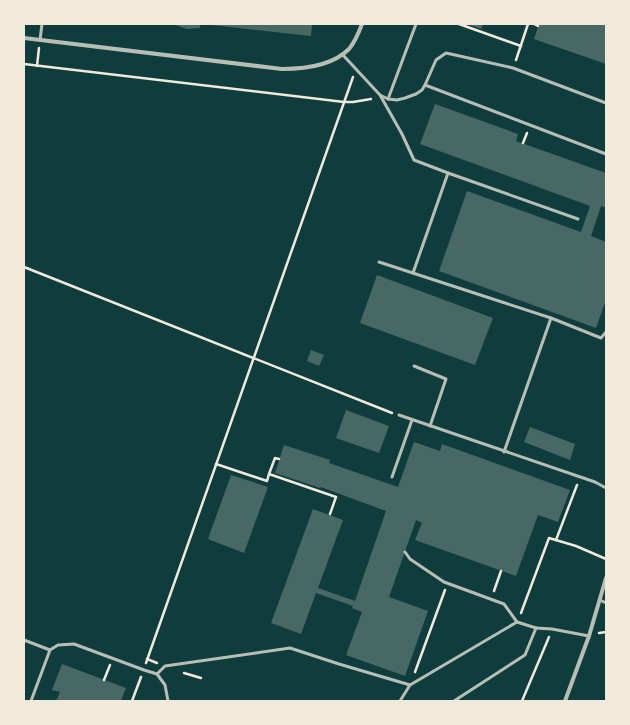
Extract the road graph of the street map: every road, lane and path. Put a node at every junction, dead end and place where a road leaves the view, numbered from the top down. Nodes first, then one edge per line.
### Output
1 (42, 24) edge
2 (362, 24) edge
3 (416, 24) edge
4 (458, 24) edge
5 (528, 24) edge
6 (534, 24) edge
7 (538, 26) dead end
8 (24, 38) edge
9 (40, 40) junction
10 (521, 46) junction
11 (342, 54) junction
12 (24, 64) edge
13 (37, 66) junction
14 (513, 68) junction
15 (356, 69) junction
16 (425, 85) junction
17 (380, 95) junction
18 (388, 99) junction
19 (344, 102) junction
20 (606, 103) edge
21 (606, 154) edge
22 (448, 173) junction
23 (578, 219) dead end
24 (379, 262) dead end
25 (24, 267) edge
26 (413, 273) junction
27 (551, 318) junction
28 (606, 332) edge
29 (254, 358) junction
30 (414, 366) dead end
31 (399, 415) joint
32 (412, 420) junction
33 (430, 426) junction
34 (504, 452) junction
35 (279, 460) dead end
36 (216, 464) junction
37 (269, 474) junction
38 (392, 477) dead end
39 (580, 478) junction
40 (606, 488) edge
41 (330, 514) dead end
42 (556, 540) junction
43 (405, 552) dead end
44 (606, 559) edge
45 (501, 571) dead end
46 (606, 578) edge
47 (448, 583) junction
48 (491, 599) junction
49 (600, 600) junction
50 (606, 603) edge
51 (517, 622) junction
52 (536, 628) junction
53 (552, 629) junction
54 (589, 636) junction
55 (24, 640) edge
56 (50, 650) junction
57 (113, 658) junction
58 (144, 670) junction
59 (157, 674) junction
60 (104, 680) dead end
61 (410, 685) junction
62 (32, 701) edge
63 (132, 701) edge
64 (168, 701) edge
65 (400, 701) edge
66 (454, 701) edge
67 (522, 701) edge
68 (565, 701) edge

1 - 9 lane
2 - 11 street
3 - 18 lane
4 - 10 path
5 - 10 path
6 - 7 path
8 - 9 street
9 - 11 street
9 - 13 path
10 - 14 path
11 - 15 lane
12 - 13 path
13 - 19 path
14 - 16 lane
14 - 20 lane
15 - 17 lane
15 - 19 path
16 - 18 lane
16 - 21 lane
17 - 18 lane
17 - 19 path
17 - 22 lane
19 - 29 path
22 - 23 lane
22 - 26 lane
24 - 26 lane
25 - 29 path
26 - 27 lane
27 - 28 lane
27 - 34 lane
29 - 31 path
29 - 36 path
30 - 33 lane
31 - 32 lane
32 - 33 lane
32 - 38 lane
33 - 34 lane
34 - 39 lane
35 - 37 path
36 - 37 path
36 - 58 path
37 - 41 path
39 - 40 lane
39 - 42 path
42 - 44 path
42 - 51 path
43 - 47 lane
45 - 48 path
46 - 49 street
47 - 48 lane
47 - 61 path
48 - 51 lane
49 - 50 lane
49 - 54 street
51 - 52 lane
51 - 61 lane
52 - 53 lane
52 - 66 lane
53 - 54 lane
53 - 67 path
54 - 68 street
55 - 56 lane
56 - 57 lane
56 - 62 lane
57 - 58 lane
57 - 60 path
58 - 59 lane
58 - 63 path
59 - 61 lane
59 - 64 lane
61 - 65 lane

